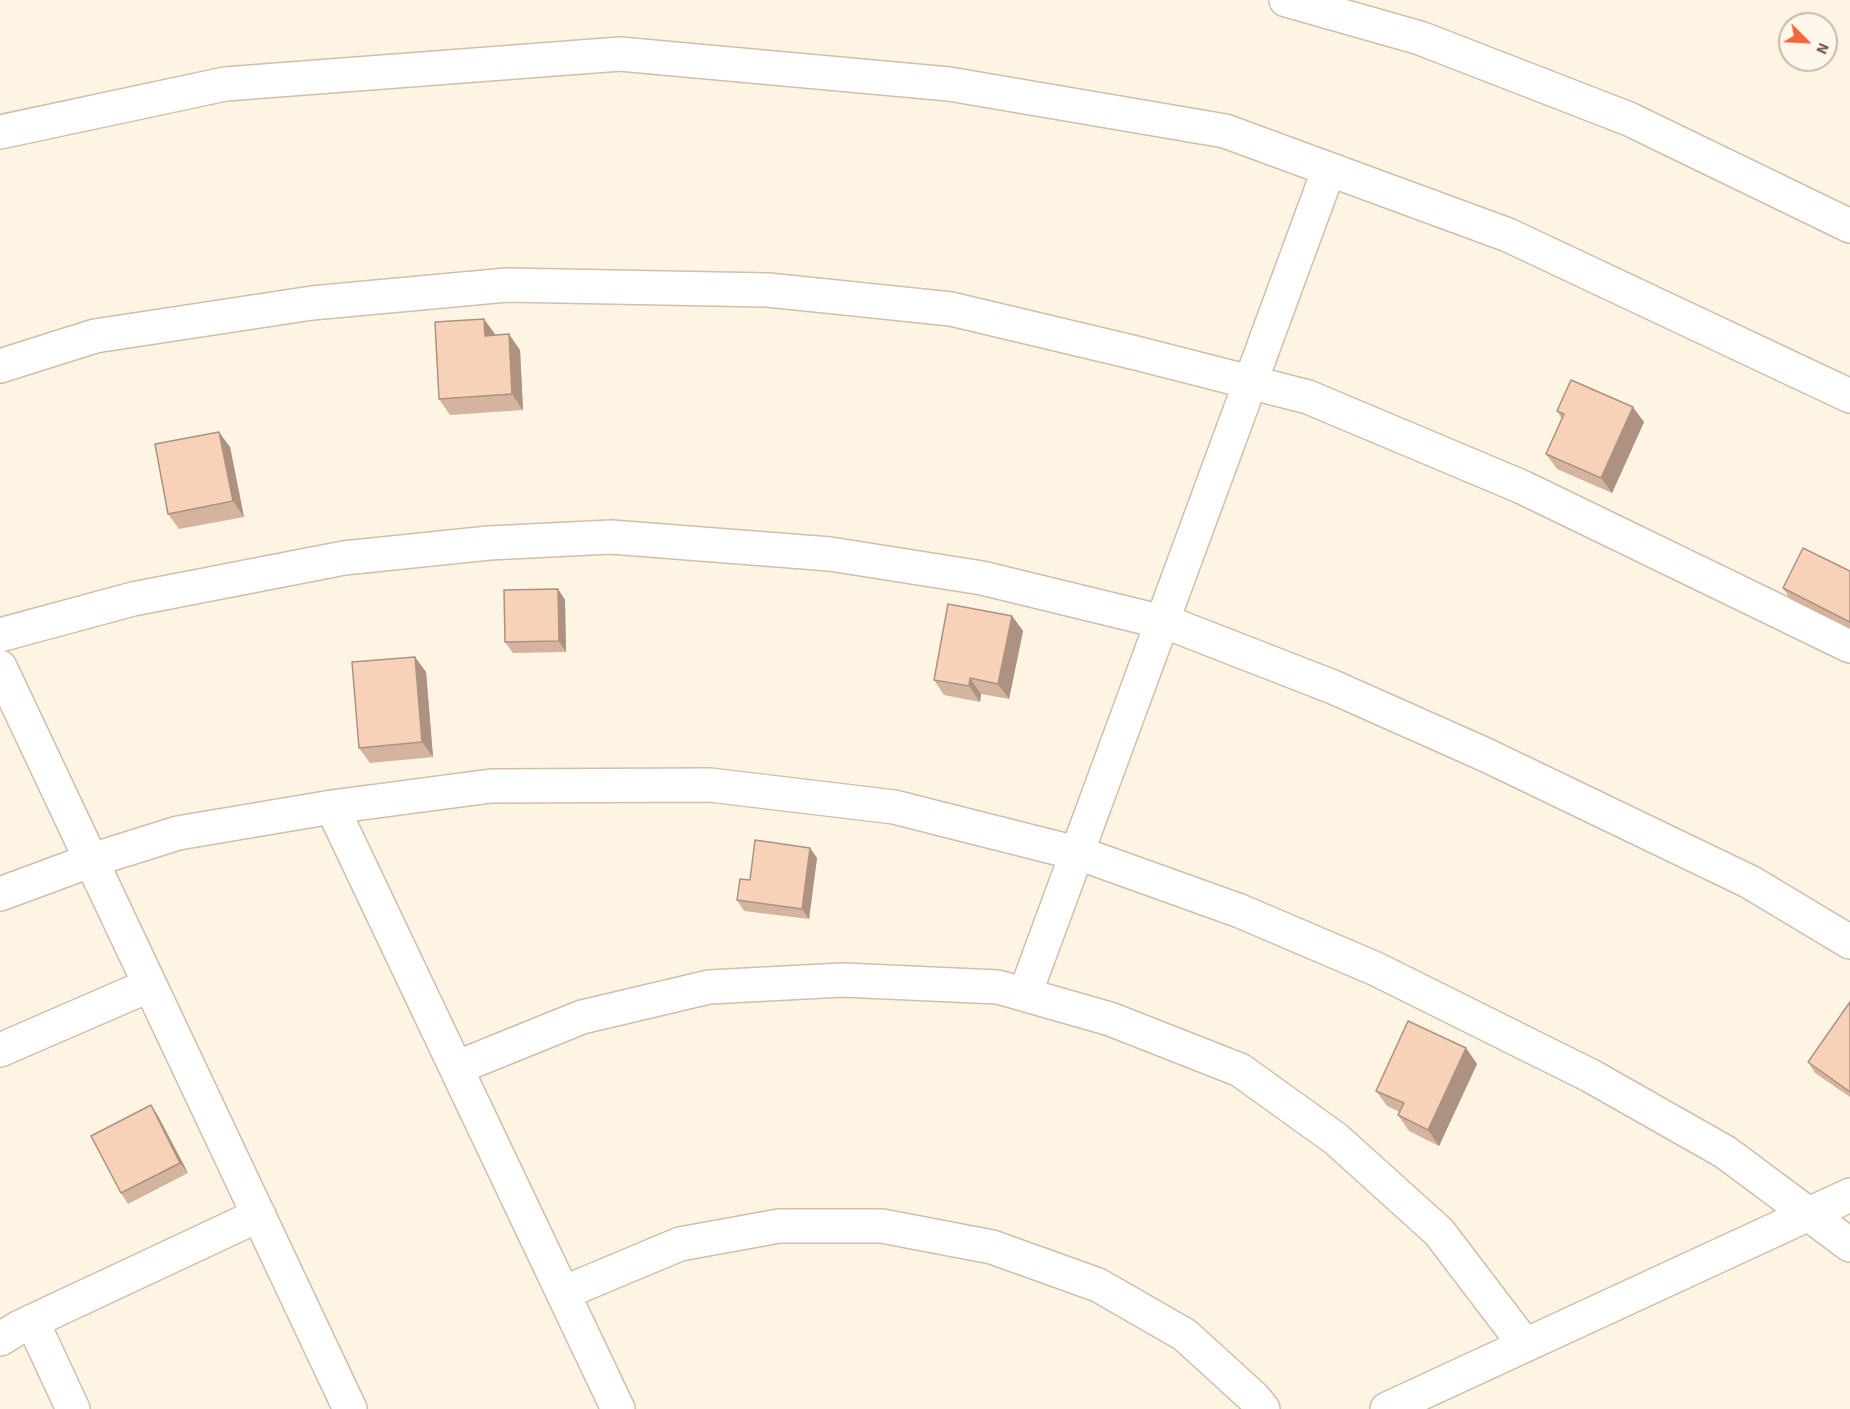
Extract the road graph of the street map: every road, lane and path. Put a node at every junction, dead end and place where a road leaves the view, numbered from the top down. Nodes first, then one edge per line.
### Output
1 (1286, 0) edge
2 (0, 132) edge
3 (1329, 169) junction
4 (1850, 226) edge
5 (0, 366) edge
6 (1250, 382) junction
7 (1850, 396) edge
8 (1162, 622) junction
9 (0, 635) edge
10 (1850, 646) edge
11 (0, 667) edge
12 (332, 807) junction
13 (1077, 853) junction
14 (92, 860) junction
15 (0, 894) edge
16 (1850, 942) edge
17 (150, 985) junction
18 (1025, 994) junction
19 (0, 1050) edge
20 (456, 1068) junction
21 (1850, 1195) edge
22 (1808, 1214) junction
23 (259, 1215) junction
24 (1850, 1245) edge
25 (563, 1293) junction
26 (32, 1322) junction
27 (0, 1339) edge
28 (1525, 1345) junction
29 (73, 1409) edge
30 (350, 1409) edge
31 (618, 1409) edge
32 (1263, 1409) edge
33 (1387, 1409) edge

1 - 4 street
2 - 3 street
3 - 6 street
3 - 7 street
5 - 6 street
6 - 8 street
6 - 10 street
8 - 9 street
8 - 13 street
8 - 16 street
11 - 14 street
12 - 13 street
12 - 14 street
12 - 20 street
13 - 18 street
13 - 22 street
14 - 15 street
14 - 17 street
17 - 19 street
17 - 23 street
18 - 20 street
18 - 28 street
20 - 25 street
21 - 22 street
22 - 24 street
22 - 28 street
23 - 26 street
23 - 30 street
25 - 31 street
25 - 32 street
26 - 27 street
26 - 29 street
28 - 33 street

